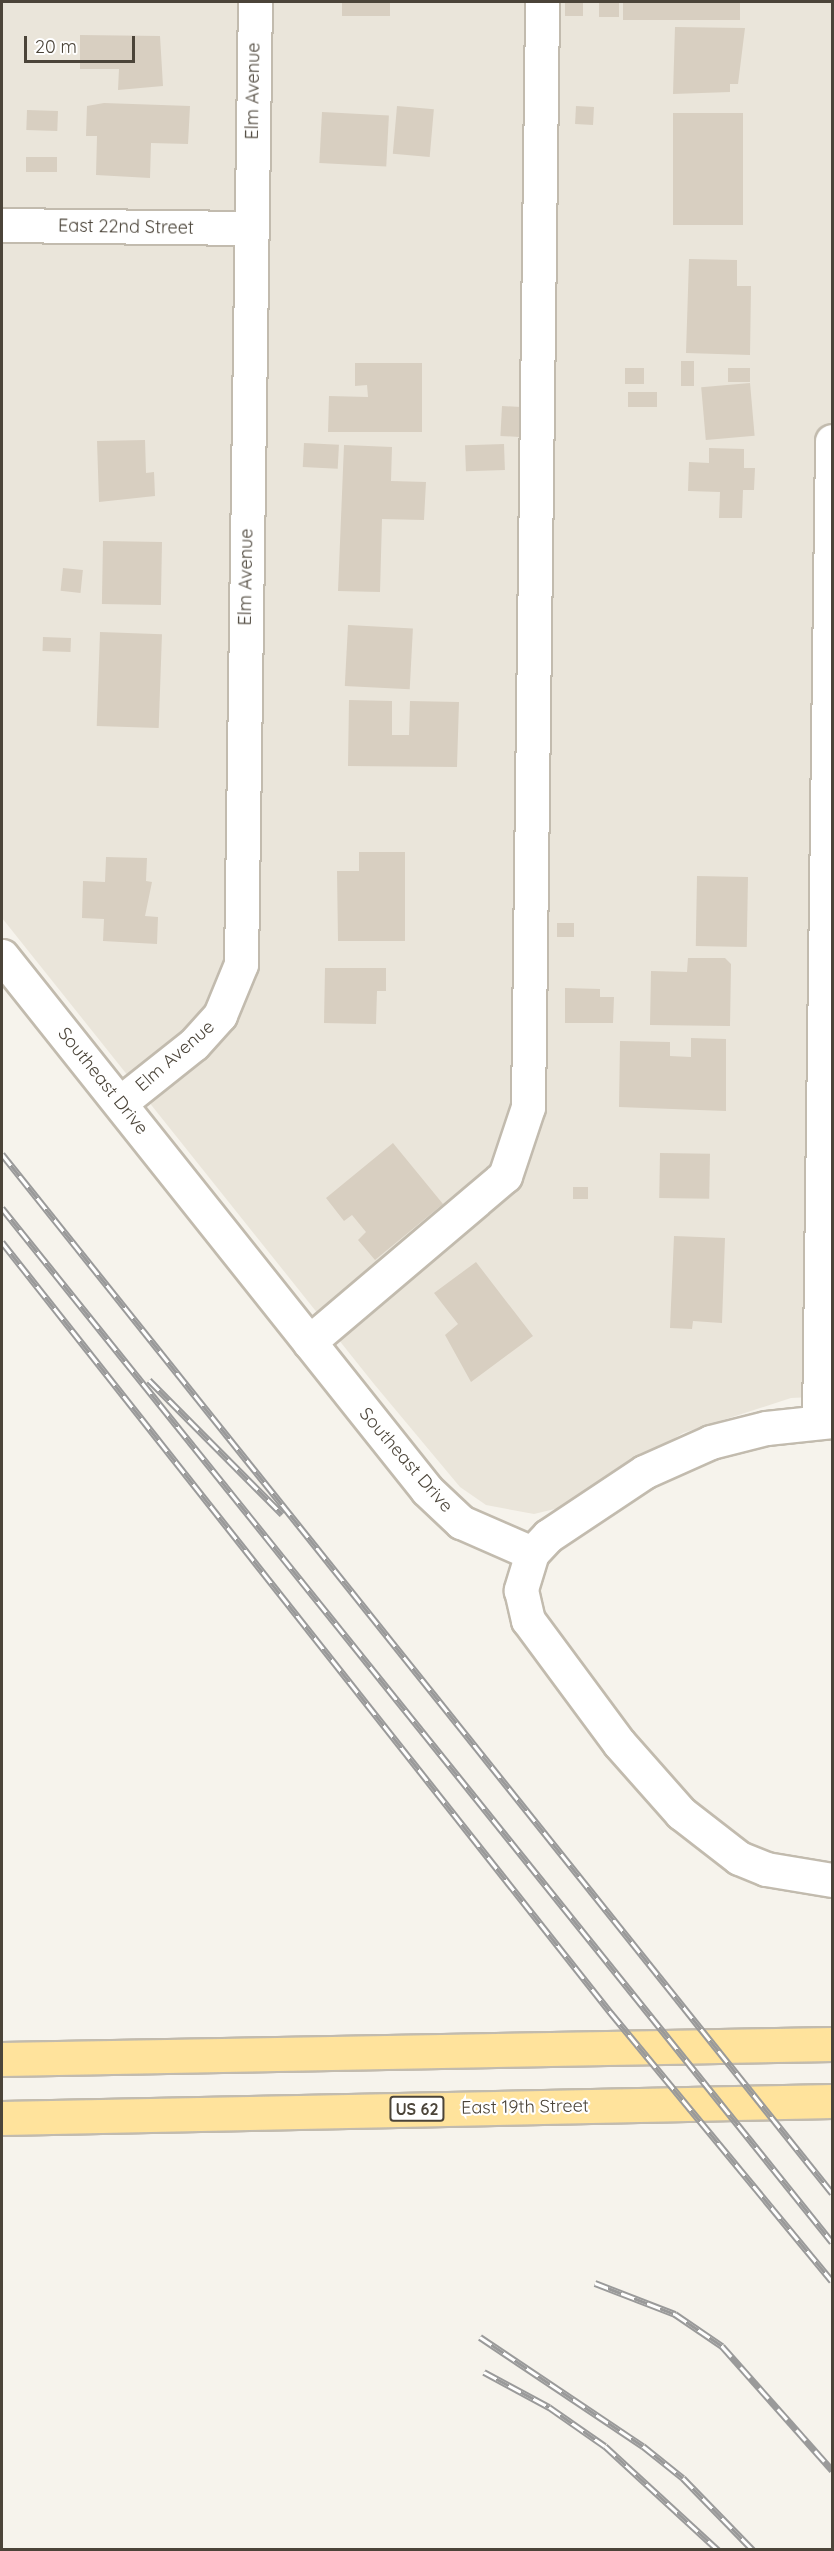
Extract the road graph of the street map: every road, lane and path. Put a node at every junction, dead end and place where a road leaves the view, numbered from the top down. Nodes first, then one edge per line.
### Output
1 (255, 2) edge
2 (542, 2) edge
3 (2, 225) edge
4 (251, 228) junction
5 (832, 441) edge
6 (2, 956) edge
7 (121, 1102) junction
8 (309, 1342) junction
9 (826, 1422) edge
10 (532, 1552) junction
11 (832, 1880) edge
12 (832, 2044) edge
13 (2, 2059) edge
14 (832, 2101) edge
15 (2, 2118) edge

1 - 4 street, Elm Avenue
2 - 8 street
3 - 4 street, East 22nd Street
4 - 7 street, Elm Avenue
5 - 9 street
6 - 7 street, Southeast Drive
7 - 8 street, Southeast Drive
8 - 10 street, Southeast Drive
9 - 10 street
10 - 11 street
12 - 13 main road
14 - 15 main road, East 19th Street / US 62

